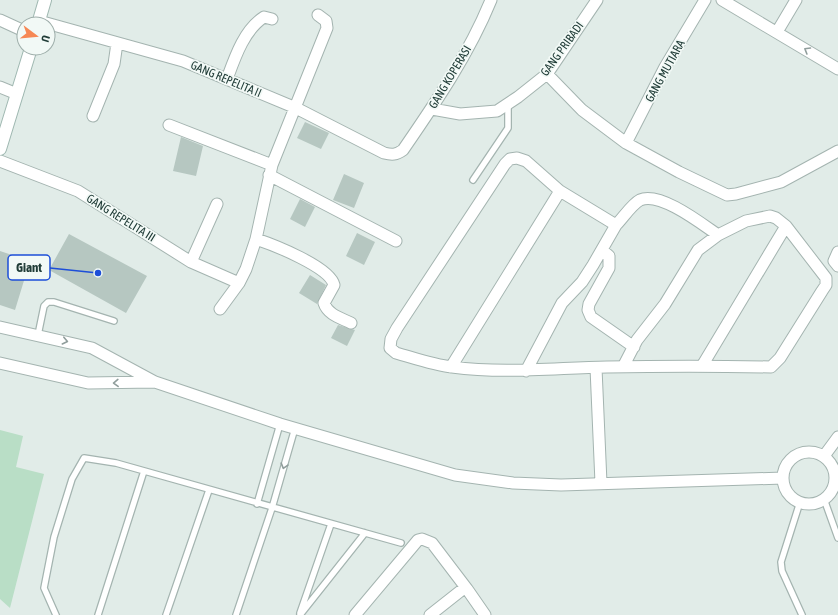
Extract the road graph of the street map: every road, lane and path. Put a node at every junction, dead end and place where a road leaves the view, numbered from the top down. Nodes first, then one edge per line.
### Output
1 (46, 0) edge
2 (490, 0) edge
3 (597, 0) edge
4 (705, 0) edge
5 (722, 0) edge
6 (796, 0) edge
7 (318, 15) dead end
8 (41, 16) edge
9 (272, 19) dead end
10 (0, 20) edge
11 (16, 27) edge
12 (56, 27) edge
13 (777, 32) junction
14 (117, 43) junction
15 (29, 56) edge
16 (838, 69) edge
17 (547, 74) junction
18 (227, 79) junction
19 (0, 87) edge
20 (17, 94) junction
21 (508, 104) junction
22 (296, 108) junction
23 (432, 109) junction
24 (93, 116) dead end
25 (169, 125) dead end
26 (626, 143) junction
27 (0, 149) edge
28 (403, 150) joint
29 (838, 150) edge
30 (0, 162) edge
31 (271, 170) junction
32 (473, 180) dead end
33 (560, 190) junction
34 (217, 204) dead end
35 (616, 224) junction
36 (786, 226) junction
37 (718, 235) junction
38 (256, 239) junction
39 (396, 242) dead end
40 (602, 250) junction
41 (838, 252) edge
42 (191, 262) junction
43 (838, 266) edge
44 (239, 282) junction
45 (220, 309) dead end
46 (114, 321) dead end
47 (351, 323) dead end
48 (0, 327) edge
49 (38, 335) junction
50 (634, 347) junction
51 (0, 363) edge
52 (702, 366) junction
53 (451, 367) junction
54 (623, 367) junction
55 (596, 368) junction
56 (526, 371) junction
57 (155, 382) junction
58 (280, 424) junction
59 (295, 428) junction
60 (838, 437) edge
61 (824, 456) junction
62 (144, 471) junction
63 (783, 478) junction
64 (601, 483) junction
65 (209, 490) junction
66 (824, 499) junction
67 (800, 502) junction
68 (257, 504) junction
69 (272, 508) junction
70 (330, 524) junction
71 (365, 533) junction
72 (838, 538) edge
73 (401, 543) dead end
74 (467, 589) junction
75 (56, 615) edge
76 (98, 615) edge
77 (166, 615) edge
78 (236, 615) edge
79 (300, 615) edge
80 (355, 615) edge
81 (430, 615) edge
82 (485, 615) edge
83 (802, 615) edge

1 - 8 main road
2 - 23 street, GANG KOPERASI
3 - 17 street, GANG PRIBADI
4 - 26 street, GANG MUTIARA
5 - 13 street
6 - 13 street
7 - 22 street
9 - 18 street
10 - 11 street
12 - 14 street, GANG REPELITA II
16 -> 13 street
14 - 18 street, GANG REPELITA II
14 - 24 street
15 - 20 main road
17 - 21 street, GANG PRIBADI
17 - 26 street
18 - 22 street, GANG REPELITA II
19 - 20 street
20 - 27 main road
21 - 23 street, GANG PRIBADI
21 - 32 lane
22 - 28 street, GANG REPELITA II
22 - 31 street
23 - 28 street, GANG KOPERASI
25 - 31 street
26 - 29 street
30 - 42 street, GANG REPELITA III
31 - 38 street
31 - 39 street
33 - 35 street
33 - 53 street
33 - 53 street
34 - 42 street
35 - 37 street
35 - 40 street
36 - 37 street
36 - 52 street
36 - 52 street
37 - 50 street
38 - 44 street
38 - 47 street
40 - 50 street
40 - 56 street
41 - 43 street
42 - 44 street, GANG REPELITA III
44 - 45 street
46 - 49 lane
48 - 49 street
49 -> 57 street
50 - 54 street
57 -> 51 street
52 - 54 street
53 - 56 street
54 - 55 street
55 - 56 street
55 - 64 street
57 - 58 street
58 - 59 street
58 - 68 lane
59 - 64 street
59 -> 69 lane
60 - 61 street
61 - 63 street
61 - 66 street
62 - 65 lane
62 - 75 lane
62 - 76 lane
63 - 64 street
63 - 67 street
65 - 68 lane
65 - 77 lane
66 - 67 street
66 - 72 lane
67 - 83 lane
68 - 69 lane
69 - 70 lane
69 - 78 lane
70 - 71 lane
70 - 79 lane
71 - 73 lane
71 - 79 lane
74 - 80 street
74 - 81 street
74 - 82 street

